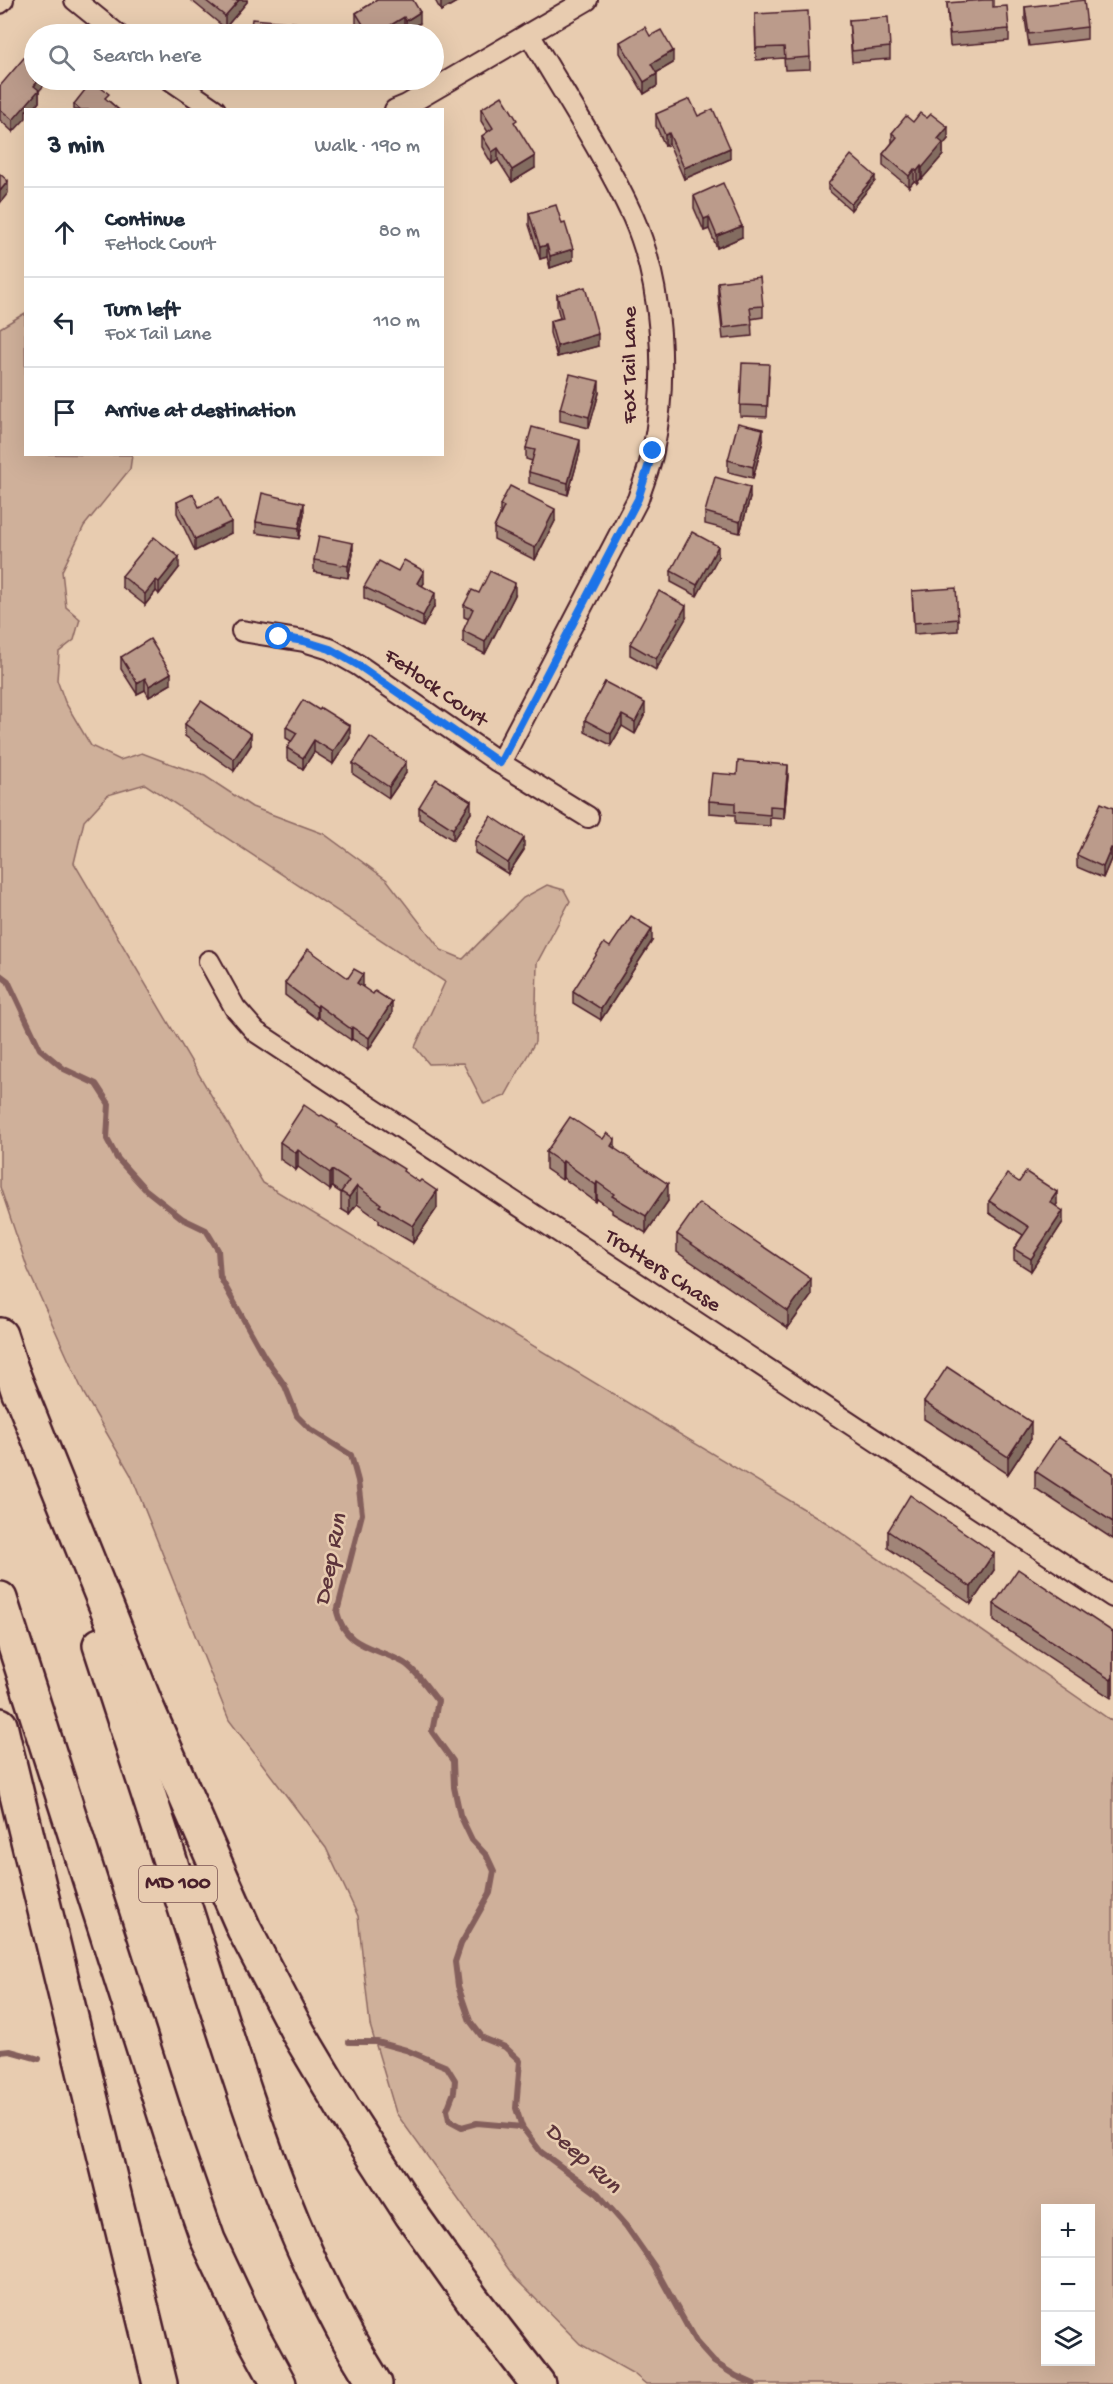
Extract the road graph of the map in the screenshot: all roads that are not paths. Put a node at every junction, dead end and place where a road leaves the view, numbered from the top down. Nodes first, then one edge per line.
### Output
1 (75, 0) edge
2 (587, 0) edge
3 (105, 24) edge
4 (529, 34) junction
5 (444, 83) edge
6 (186, 90) edge
7 (433, 90) edge
8 (212, 108) edge
9 (400, 108) edge
10 (242, 631) dead end
11 (500, 763) junction
12 (588, 817) dead end
13 (209, 962) dead end
14 (0, 1335) edge
15 (12, 1372) junction
16 (1113, 1597) edge
17 (0, 1599) edge
18 (0, 1725) edge
19 (160, 2384) edge
20 (279, 2384) edge
21 (375, 2384) edge
22 (538, 2384) edge

1 - 3 street
2 - 4 street
4 - 5 street
4 - 11 street, Fox Tail Lane
6 - 8 street
7 - 9 street
10 - 11 street, Fetlock Court
11 - 12 street, Fetlock Court
13 - 16 street, Trotters Chase
14 - 15 highway, MD 100
15 - 21 highway, MD 100
15 - 22 highway
17 - 20 highway
18 - 19 highway

